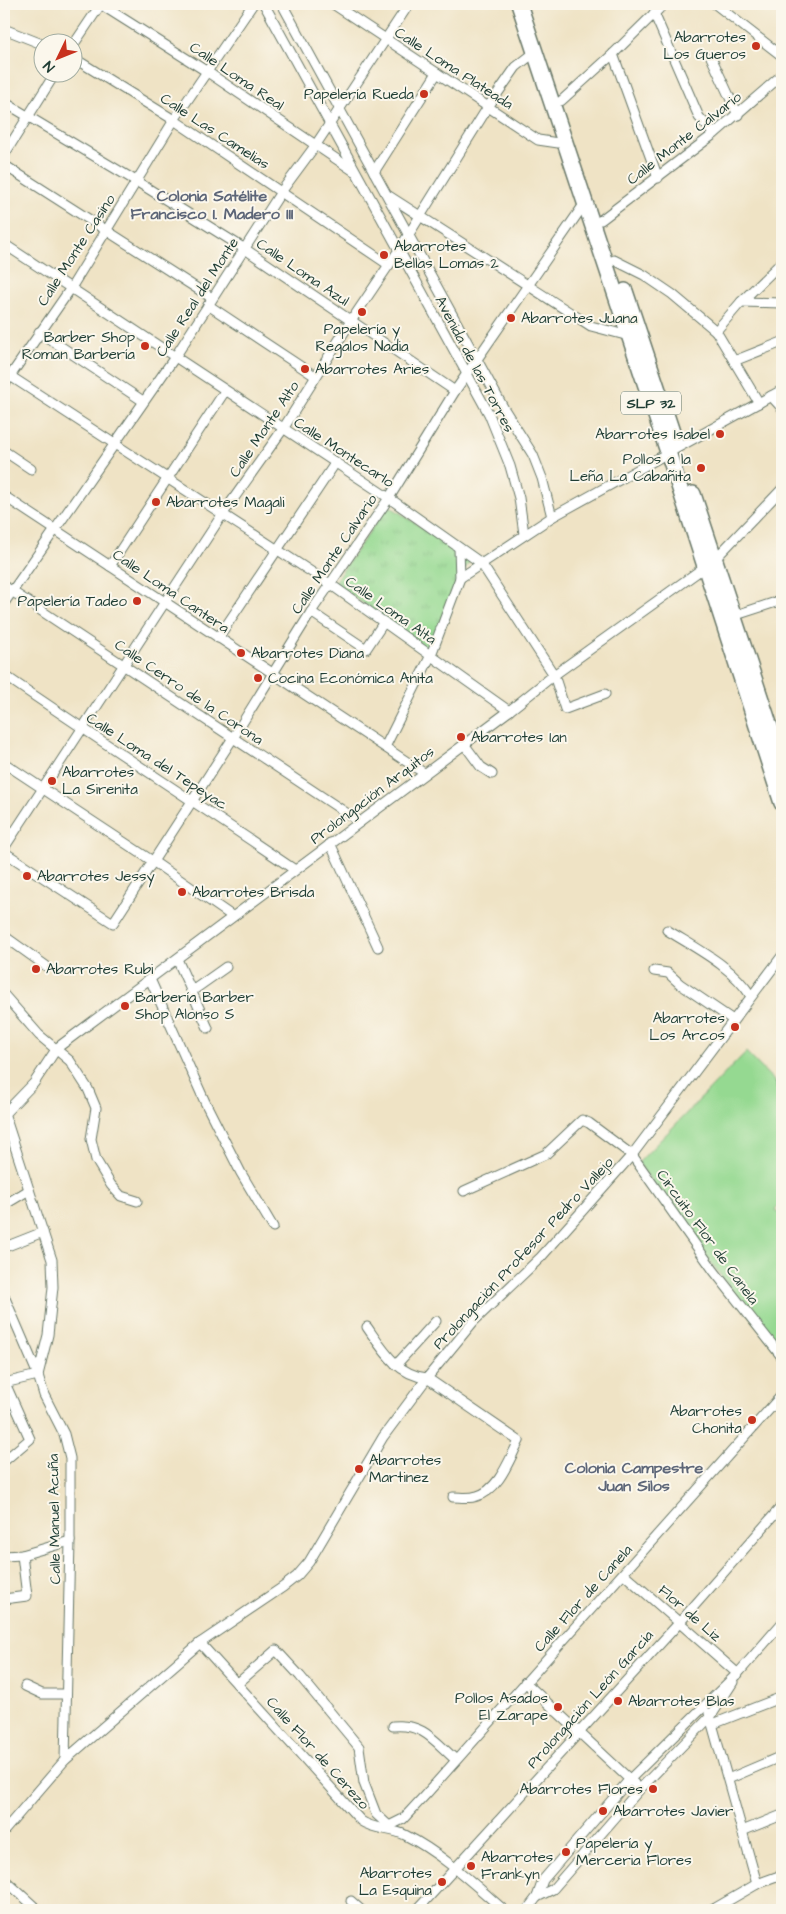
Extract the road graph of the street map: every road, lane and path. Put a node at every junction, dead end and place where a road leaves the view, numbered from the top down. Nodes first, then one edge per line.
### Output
1 (100, 4) edge
2 (253, 4) edge
3 (264, 4) edge
4 (282, 4) edge
5 (333, 4) edge
6 (409, 4) edge
7 (519, 4) edge
8 (529, 4) edge
9 (664, 4) edge
10 (715, 4) edge
11 (654, 13) junction
12 (4, 29) edge
13 (82, 32) edge
14 (385, 39) junction
15 (32, 40) edge
16 (534, 53) junction
17 (614, 54) junction
18 (782, 56) edge
19 (711, 57) dead end
20 (82, 62) edge
21 (206, 71) junction
22 (437, 73) junction
23 (781, 77) edge
24 (50, 82) edge
25 (561, 101) junction
26 (4, 102) edge
27 (488, 107) junction
28 (339, 108) junction
29 (738, 115) junction
30 (29, 117) junction
31 (174, 120) junction
32 (329, 123) junction
33 (714, 134) junction
34 (565, 144) junction
35 (315, 146) junction
36 (4, 155) edge
37 (4, 165) edge
38 (374, 172) junction
39 (357, 173) junction
40 (658, 178) junction
41 (136, 181) junction
42 (281, 192) junction
43 (387, 195) junction
44 (585, 203) junction
45 (420, 217) junction
46 (601, 220) junction
47 (106, 231) junction
48 (409, 235) junction
49 (4, 244) edge
50 (245, 249) junction
51 (399, 250) junction
52 (614, 260) junction
53 (782, 262) edge
54 (390, 265) junction
55 (527, 284) junction
56 (70, 288) junction
57 (210, 302) junction
58 (741, 302) junction
59 (782, 303) edge
60 (351, 321) junction
61 (716, 331) junction
62 (40, 332) junction
63 (629, 336) junction
64 (782, 342) edge
65 (175, 357) junction
66 (477, 359) junction
67 (734, 361) junction
68 (7, 374) edge
69 (467, 374) junction
70 (315, 376) junction
71 (4, 385) edge
72 (225, 390) junction
73 (782, 390) edge
74 (455, 391) junction
75 (771, 396) junction
76 (143, 401) junction
77 (759, 403) junction
78 (782, 408) edge
79 (283, 429) junction
80 (114, 444) junction
81 (673, 449) junction
82 (4, 451) edge
83 (336, 462) junction
84 (31, 469) dead end
85 (167, 478) junction
86 (782, 489) edge
87 (4, 496) edge
88 (389, 498) junction
89 (222, 515) junction
90 (552, 517) junction
91 (54, 530) junction
92 (524, 534) junction
93 (459, 548) junction
94 (276, 550) junction
95 (481, 563) junction
96 (710, 563) junction
97 (110, 566) junction
98 (460, 578) junction
99 (330, 584) junction
100 (8, 589) edge
101 (782, 600) edge
102 (4, 603) edge
103 (165, 603) junction
104 (311, 612) junction
105 (733, 616) junction
106 (384, 622) junction
107 (218, 638) junction
108 (431, 655) junction
109 (124, 666) junction
110 (273, 674) junction
111 (4, 675) edge
112 (554, 675) junction
113 (605, 694) dead end
114 (509, 711) junction
115 (82, 728) junction
116 (233, 738) junction
117 (464, 744) junction
118 (385, 746) junction
119 (4, 763) edge
120 (782, 764) edge
121 (424, 773) junction
122 (492, 774) dead end
123 (42, 788) junction
124 (193, 800) junction
125 (782, 803) edge
126 (360, 822) junction
127 (330, 843) junction
128 (4, 850) edge
129 (154, 862) junction
130 (294, 870) junction
131 (232, 916) junction
132 (667, 930) dead end
133 (4, 936) edge
134 (378, 947) dead end
135 (782, 956) edge
136 (176, 959) junction
137 (46, 966) dead end
138 (226, 967) dead end
139 (654, 971) dead end
140 (150, 979) junction
141 (192, 991) junction
142 (751, 996) junction
143 (5, 1000) edge
144 (733, 1020) junction
145 (208, 1028) dead end
146 (57, 1048) junction
147 (4, 1114) edge
148 (632, 1155) junction
149 (29, 1190) junction
150 (464, 1191) dead end
151 (137, 1201) dead end
152 (4, 1205) edge
153 (273, 1227) dead end
154 (43, 1232) junction
155 (5, 1246) dead end
156 (4, 1296) edge
157 (436, 1321) dead end
158 (367, 1327) dead end
159 (782, 1357) edge
160 (396, 1365) junction
161 (38, 1376) junction
162 (427, 1378) junction
163 (4, 1383) edge
164 (782, 1396) edge
165 (4, 1461) edge
166 (452, 1497) dead end
167 (782, 1506) edge
168 (70, 1541) junction
169 (22, 1555) junction
170 (4, 1556) edge
171 (624, 1574) junction
172 (4, 1599) edge
173 (680, 1622) junction
174 (782, 1624) edge
175 (200, 1643) junction
176 (738, 1672) junction
177 (525, 1682) junction
178 (237, 1684) junction
179 (25, 1686) dead end
180 (66, 1694) junction
181 (782, 1697) edge
182 (704, 1706) junction
183 (712, 1720) junction
184 (393, 1726) dead end
185 (580, 1732) junction
186 (782, 1756) edge
187 (64, 1760) junction
188 (456, 1760) junction
189 (728, 1779) junction
190 (630, 1780) junction
191 (640, 1789) junction
192 (782, 1815) edge
193 (403, 1819) junction
194 (387, 1827) junction
195 (4, 1831) edge
196 (742, 1831) junction
197 (404, 1835) junction
198 (455, 1868) junction
199 (782, 1875) edge
200 (4, 1879) edge
201 (757, 1884) junction
202 (537, 1897) junction
203 (351, 1901) dead end
204 (38, 1910) edge
205 (361, 1910) edge
206 (417, 1910) edge
207 (504, 1910) edge
208 (527, 1910) edge
209 (712, 1910) edge

1 - 13 street
1 - 21 street, Calle Loma Real
2 - 21 street, Calle Monte Casino
3 - 32 street, Avenida de las Torres
4 - 28 street, Avenida de las Torres
5 - 14 street, Calle Loma Plateada
6 - 14 street, Calle Real del Monte
7 - 16 highway, SLP 32
8 - 25 highway, SLP 32
9 - 11 street
10 - 18 street
11 - 17 street
11 - 33 street
12 - 15 street
14 - 22 street, Calle Loma Plateada
14 - 28 street, Calle Real del Monte
16 - 27 street, Calle Monte Alto
16 - 34 highway, SLP 32
17 - 25 street
17 - 40 street
19 - 29 street
20 - 31 street, Calle Las Camelias
21 - 31 street, Calle Monte Casino
21 - 35 street, Calle Loma Real
22 - 27 street, Calle Loma Plateada
22 - 38 street
23 - 29 street, Calle Monte Calvario
24 - 30 street
25 - 46 highway, SLP 32
26 - 30 street, Calle Loma Azul
27 - 34 street, Calle Loma Plateada
27 - 45 street, Calle Monte Alto
28 - 32 street, Calle Real del Monte
28 - 38 street, Avenida de las Torres
29 - 33 street, Calle Monte Calvario
30 - 36 street
30 - 41 street, Calle Loma Azul
31 - 41 street, Calle Monte Casino
31 - 42 street, Calle Las Camelias
32 - 35 street, Calle Real del Monte
32 - 39 street, Avenida de las Torres
33 - 40 street, Calle Monte Calvario
34 - 44 highway, SLP 32
35 - 39 street, Calle Loma Real
35 - 42 street, Calle Real del Monte
37 - 47 street
38 - 43 street, Avenida de las Torres
39 - 51 street, Avenida de las Torres
40 - 46 street, Calle Monte Calvario
41 - 47 street, Calle Monte Casino
41 - 50 street, Calle Loma Azul
42 - 50 street, Calle Real del Monte
42 - 54 street, Calle Las Camelias
43 - 45 street
43 - 48 street, Avenida de las Torres
44 - 55 street, Calle Monte Calvario
44 - 63 highway, SLP 32
45 - 48 street, Calle Monte Alto
45 - 55 street
46 - 52 highway, SLP 32
47 - 56 street, Calle Monte Casino
47 - 57 street
48 - 51 street, Calle Monte Alto
48 - 66 street, Avenida de las Torres
49 - 56 street, Calle Montecarlo
50 - 57 street, Calle Real del Monte
50 - 60 street, Calle Loma Azul
51 - 54 street, Calle Monte Alto
51 - 69 street, Avenida de las Torres
52 - 61 street
52 - 81 highway, SLP 32
53 - 58 street
54 - 60 street, Calle Monte Alto
55 - 63 street
55 - 66 street, Calle Monte Calvario
56 - 62 street, Calle Monte Casino
56 - 65 street, Calle Montecarlo
57 - 65 street, Calle Real del Monte
57 - 70 street
58 - 59 street
58 - 61 street
60 - 70 street, Calle Monte Alto
60 - 74 street, Calle Loma Azul
61 - 67 street
62 - 68 street, Calle Monte Casino
62 - 76 street
63 - 81 highway, SLP 32
64 - 67 street
65 - 72 street, Calle Montecarlo
65 - 76 street, Calle Real del Monte
66 - 69 street, Calle Monte Calvario
66 - 90 street, Avenida de las Torres
67 - 77 street
68 - 71 street, Calle Monte Casino
68 - 80 street, Calle Loma Alta
69 - 74 street, Calle Monte Calvario
69 - 92 street, Avenida de las Torres
70 - 79 street, Calle Monte Alto
72 - 79 street, Calle Montecarlo
72 - 85 street
73 - 75 street
74 - 88 street, Calle Monte Calvario
75 - 77 street
75 - 78 street
76 - 80 street, Calle Real del Monte
77 - 81 street
79 - 83 street, Calle Montecarlo
79 - 89 street, Calle Monte Alto
80 - 85 street, Calle Loma Alta
80 - 91 street, Calle Real del Monte
81 - 90 street
81 - 96 highway, SLP 32
82 - 84 street
83 - 88 street, Calle Montecarlo
83 - 94 street
85 - 89 street, Calle Loma Alta
85 - 97 street
86 - 96 street, Prolongación Arquitos
87 - 91 street, Calle Loma Cantera
88 - 93 street, Calle Montecarlo
88 - 99 street, Calle Monte Calvario
89 - 94 street, Calle Loma Alta
89 - 103 street, Calle Monte Alto
90 - 92 street
91 - 97 street, Calle Loma Cantera
91 - 100 street, Calle Real del Monte
92 - 95 street
93 - 95 street, Calle Montecarlo
93 - 98 street
94 - 99 street, Calle Loma Alta
94 - 107 street
95 - 98 street
95 - 112 street, Calle Montecarlo
96 - 105 highway, SLP 32
96 - 112 street, Prolongación Arquitos
96 - 125 highway, SLP 32
97 - 103 street, Calle Loma Cantera
98 - 108 street
99 - 104 street, Calle Monte Calvario
99 - 106 street, Calle Loma Alta
100 - 102 street, Calle Real del Monte
100 - 109 street, Calle Cerro de la Corona
101 - 105 street
103 - 107 street, Calle Loma Cantera
103 - 109 street, Calle Monte Alto
104 - 106 street
104 - 110 street, Calle Monte Calvario
105 - 120 highway, SLP 32
106 - 108 street, Calle Loma Alta
107 - 110 street, Calle Loma Cantera
108 - 114 street, Calle Loma Alta
108 - 118 street
109 - 115 street, Calle Monte Alto
109 - 116 street, Calle Cerro de la Corona
110 - 116 street, Calle Monte Calvario
110 - 118 street, Calle Loma Cantera
111 - 115 street, Calle Loma del Tepeyac
112 - 113 street, Calle Montecarlo
112 - 114 street, Prolongación Arquitos
114 - 117 street, Prolongación Arquitos
115 - 123 street, Calle Monte Alto
115 - 124 street, Calle Loma del Tepeyac
116 - 124 street, Calle Monte Calvario
116 - 126 street, Calle Cerro de la Corona
117 - 121 street, Prolongación Arquitos
117 - 122 street
118 - 121 street, Calle Loma Cantera
119 - 123 street
121 - 126 street, Prolongación Arquitos
123 - 128 street, Calle Monte Alto
123 - 129 street
124 - 129 street, Calle Monte Calvario
124 - 130 street, Calle Loma del Tepeyac
126 - 127 street, Prolongación Arquitos
127 - 130 street, Prolongación Arquitos
127 - 134 street
128 - 129 street, Calle Monte Calvario
129 - 131 street
130 - 131 street, Prolongación Arquitos
131 - 136 street, Prolongación Arquitos
132 - 142 street
133 - 137 street
135 - 142 street, Prolongación Profesor Pedro Vallejo
136 - 140 street, Prolongación Arquitos
136 - 141 street
138 - 141 street
139 - 144 street
140 - 146 street, Prolongación Arquitos
140 - 153 street
141 - 145 street
142 - 144 street, Prolongación Profesor Pedro Vallejo
143 - 146 street
144 - 148 street, Prolongación Profesor Pedro Vallejo
146 - 147 street
146 - 151 street
147 - 149 street
148 - 150 street, Circuito Flor de Canela
148 - 159 street, Circuito Flor de Canela
148 - 162 street, Prolongación Profesor Pedro Vallejo
149 - 152 street
149 - 154 street
154 - 155 street
154 - 161 street
156 - 161 street, Calle Manuel Acuña
157 - 160 street
158 - 160 street
160 - 162 street
161 - 163 street
161 - 168 street, Calle Manuel Acuña
162 - 166 street
162 - 175 street, Prolongación Profesor Pedro Vallejo
163 - 165 street
164 - 171 street, Calle Flor de Canela
167 - 173 street, Prolongación León García
168 - 169 street
168 - 180 street, Calle Manuel Acuña
169 - 170 street
169 - 172 street
171 - 173 street, Flor de Liz
171 - 177 street, Calle Flor de Canela
173 - 176 street, Flor de Liz
173 - 185 street, Prolongación León García
174 - 176 street
175 - 178 street, Calle Flor de Cerezo
175 - 187 street, Prolongación Profesor Pedro Vallejo
176 - 182 street
176 - 183 street
177 - 185 street
177 - 188 street, Calle Flor de Canela
178 - 194 street, Calle Flor de Cerezo
178 - 194 street
179 - 180 street
180 - 187 street, Calle Manuel Acuña
181 - 183 street
182 - 183 street
182 - 190 street
183 - 189 street
183 - 191 street
184 - 188 street
185 - 190 street
185 - 198 street, Prolongación León García
186 - 189 street
187 - 195 street, Prolongación Profesor Pedro Vallejo
188 - 193 street, Calle Flor de Canela
189 - 196 street
190 - 191 street
190 - 202 street
191 - 202 street
192 - 196 street
193 - 194 street, Calle Flor de Canela
193 - 197 street
194 - 197 street, Calle Flor de Cerezo
196 - 201 street
197 - 198 street, Calle Flor de Cerezo
198 - 206 street, Prolongación León García
198 - 207 street, Calle Flor de Cerezo
199 - 201 street
200 - 204 street
201 - 209 street
202 - 208 street
203 - 205 street

